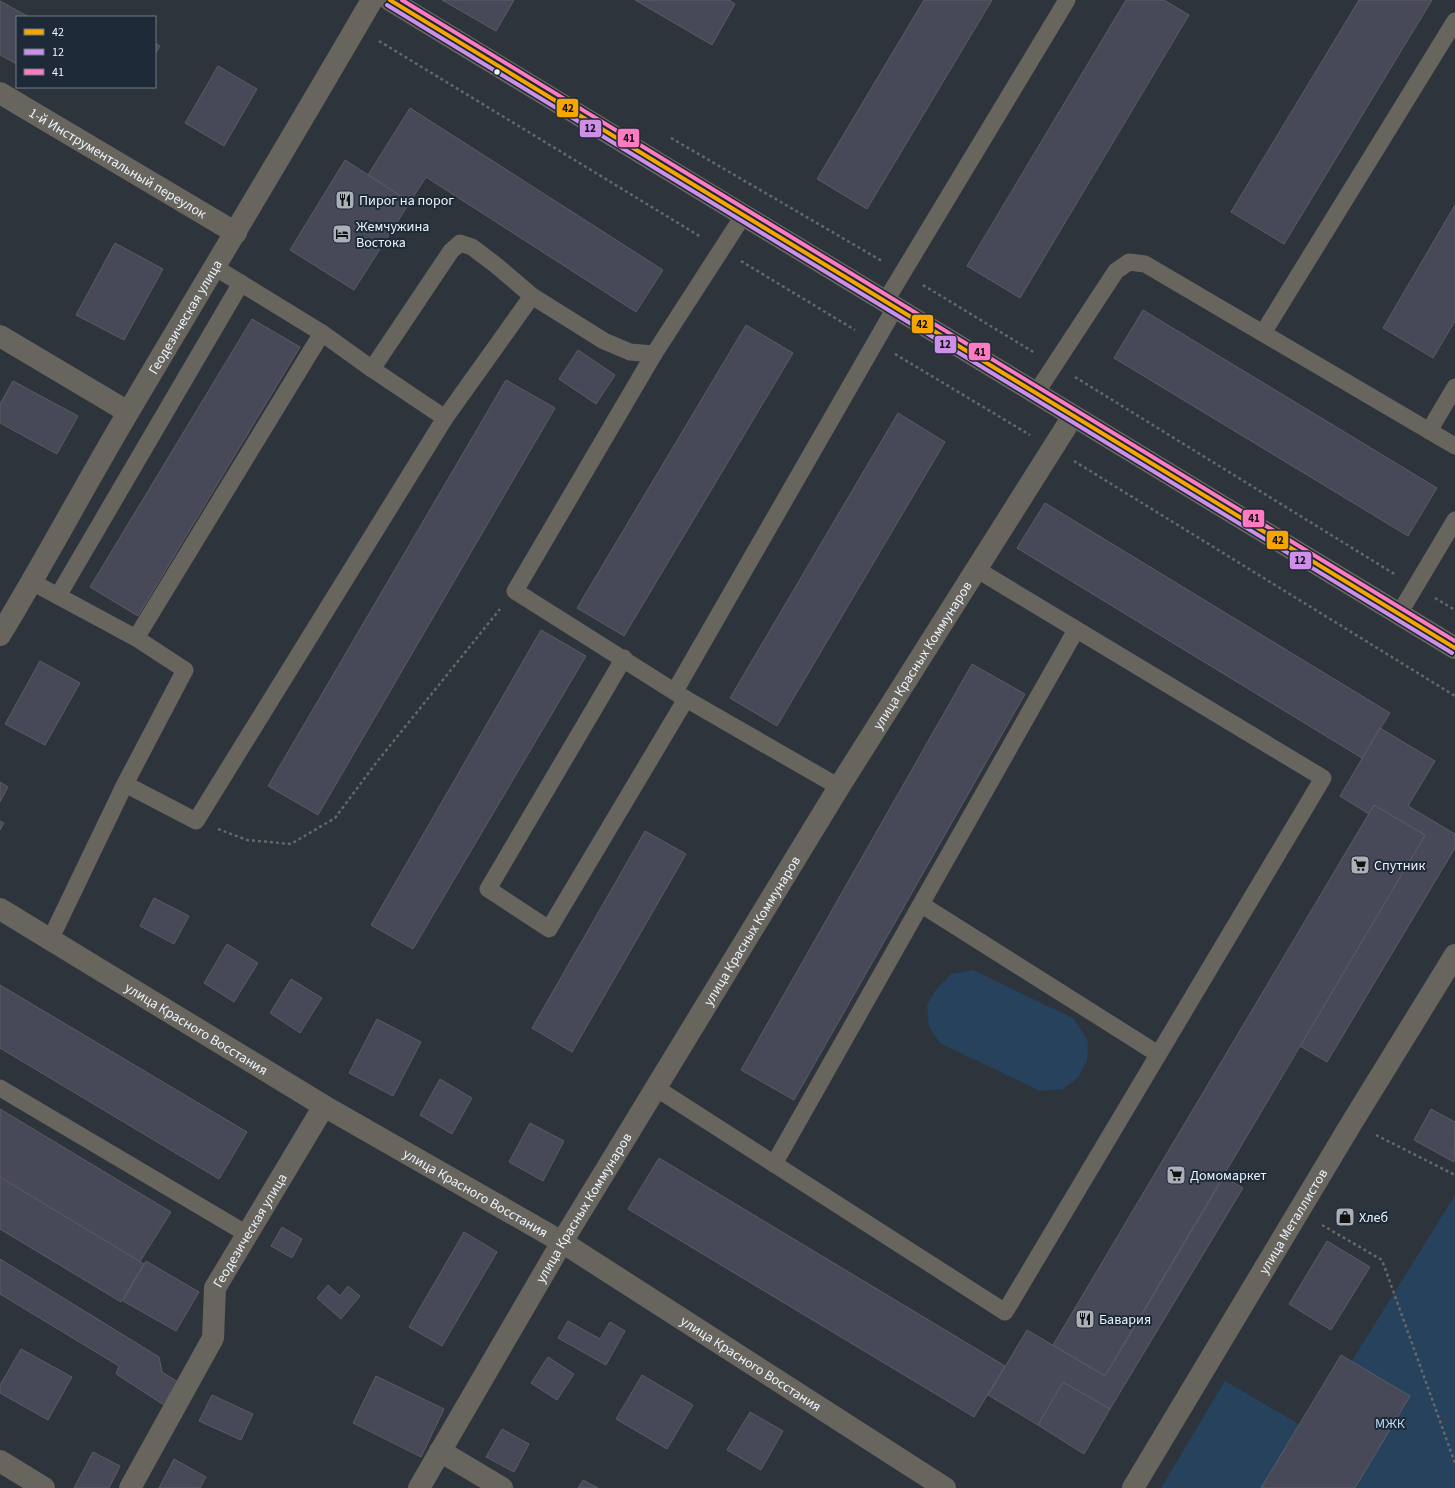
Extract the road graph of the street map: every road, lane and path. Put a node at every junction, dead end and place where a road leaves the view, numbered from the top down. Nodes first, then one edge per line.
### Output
1 (372, 0) edge
2 (390, 0) edge
3 (1068, 0) edge
4 (1455, 21) edge
5 (0, 93) edge
6 (668, 136) dead end
7 (743, 216) junction
8 (236, 233) junction
9 (216, 268) junction
10 (902, 272) junction
11 (241, 283) junction
12 (532, 296) junction
13 (890, 305) junction
14 (322, 333) junction
15 (1263, 333) junction
16 (0, 336) edge
17 (654, 354) junction
18 (1054, 364) junction
19 (372, 369) junction
20 (1455, 387) edge
21 (1036, 393) junction
22 (128, 412) junction
23 (1073, 416) junction
24 (445, 418) junction
25 (1429, 431) junction
26 (1455, 446) edge
27 (1455, 520) edge
28 (976, 570) junction
29 (32, 582) junction
30 (1415, 586) junction
31 (514, 591) junction
32 (58, 596) junction
33 (1455, 610) edge
34 (1399, 614) junction
35 (1076, 630) junction
36 (0, 635) edge
37 (136, 638) junction
38 (1455, 648) edge
39 (624, 658) junction
40 (680, 695) junction
41 (125, 784) junction
42 (839, 787) junction
43 (196, 821) junction
44 (922, 904) junction
45 (0, 909) edge
46 (50, 940) junction
47 (1455, 955) edge
48 (1158, 1054) junction
49 (0, 1088) edge
50 (656, 1088) junction
51 (324, 1106) junction
52 (1351, 1124) junction
53 (774, 1164) junction
54 (1455, 1175) edge
55 (1322, 1224) dead end
56 (247, 1234) junction
57 (562, 1242) junction
58 (440, 1451) junction
59 (0, 1461) edge
60 (1455, 1463) edge
61 (44, 1488) edge
62 (130, 1488) edge
63 (419, 1488) edge
64 (502, 1488) edge
65 (945, 1488) edge
66 (1133, 1488) edge

1 - 8 street, Геодезическая улица
2 - 7 street
3 - 10 lane
4 - 15 lane
5 - 8 street, 1-й Инструментальный переулок
6 - 10 path
7 - 13 street
7 - 17 lane
8 - 9 street, Геодезическая улица
9 - 11 lane
9 - 22 street, Геодезическая улица
10 - 13 lane
10 - 18 path
11 - 14 lane
11 - 32 lane
12 - 17 lane
12 - 19 lane
12 - 24 lane
13 - 21 street
13 - 40 lane
14 - 19 lane
14 - 37 lane
15 - 18 lane
15 - 25 lane
16 - 22 street
17 - 31 lane
18 - 21 lane
18 - 30 path
19 - 24 lane
20 - 25 lane
21 - 23 street
22 - 29 street, Геодезическая улица
23 - 28 street, улица Красных Коммунаров
23 - 34 street
24 - 43 lane
25 - 26 lane
27 - 30 lane
28 - 35 lane
28 - 42 street, улица Красных Коммунаров
29 - 32 lane
29 - 36 street, Геодезическая улица
30 - 33 path
30 - 34 lane
31 - 39 lane
31 - 43 path
32 - 37 lane
34 - 38 street
35 - 44 lane
35 - 48 lane
37 - 41 lane
39 - 40 lane
39 - 40 lane
40 - 42 lane
41 - 43 lane
41 - 46 lane
42 - 50 street, улица Красных Коммунаров
44 - 48 lane
44 - 53 lane
45 - 46 street, улица Красного Восстания
46 - 51 street, улица Красного Восстания
47 - 52 street, улица Металлистов
48 - 53 lane
49 - 56 lane
50 - 53 lane
50 - 57 street, улица Красных Коммунаров
51 - 56 street, Геодезическая улица
51 - 57 street, улица Красного Восстания
52 - 54 path
52 - 66 street, улица Металлистов
55 - 60 path
56 - 62 street, Геодезическая улица
57 - 58 street, улица Красных Коммунаров
57 - 65 street, улица Красного Восстания
58 - 63 street, улица Красных Коммунаров
58 - 64 street
59 - 61 street

